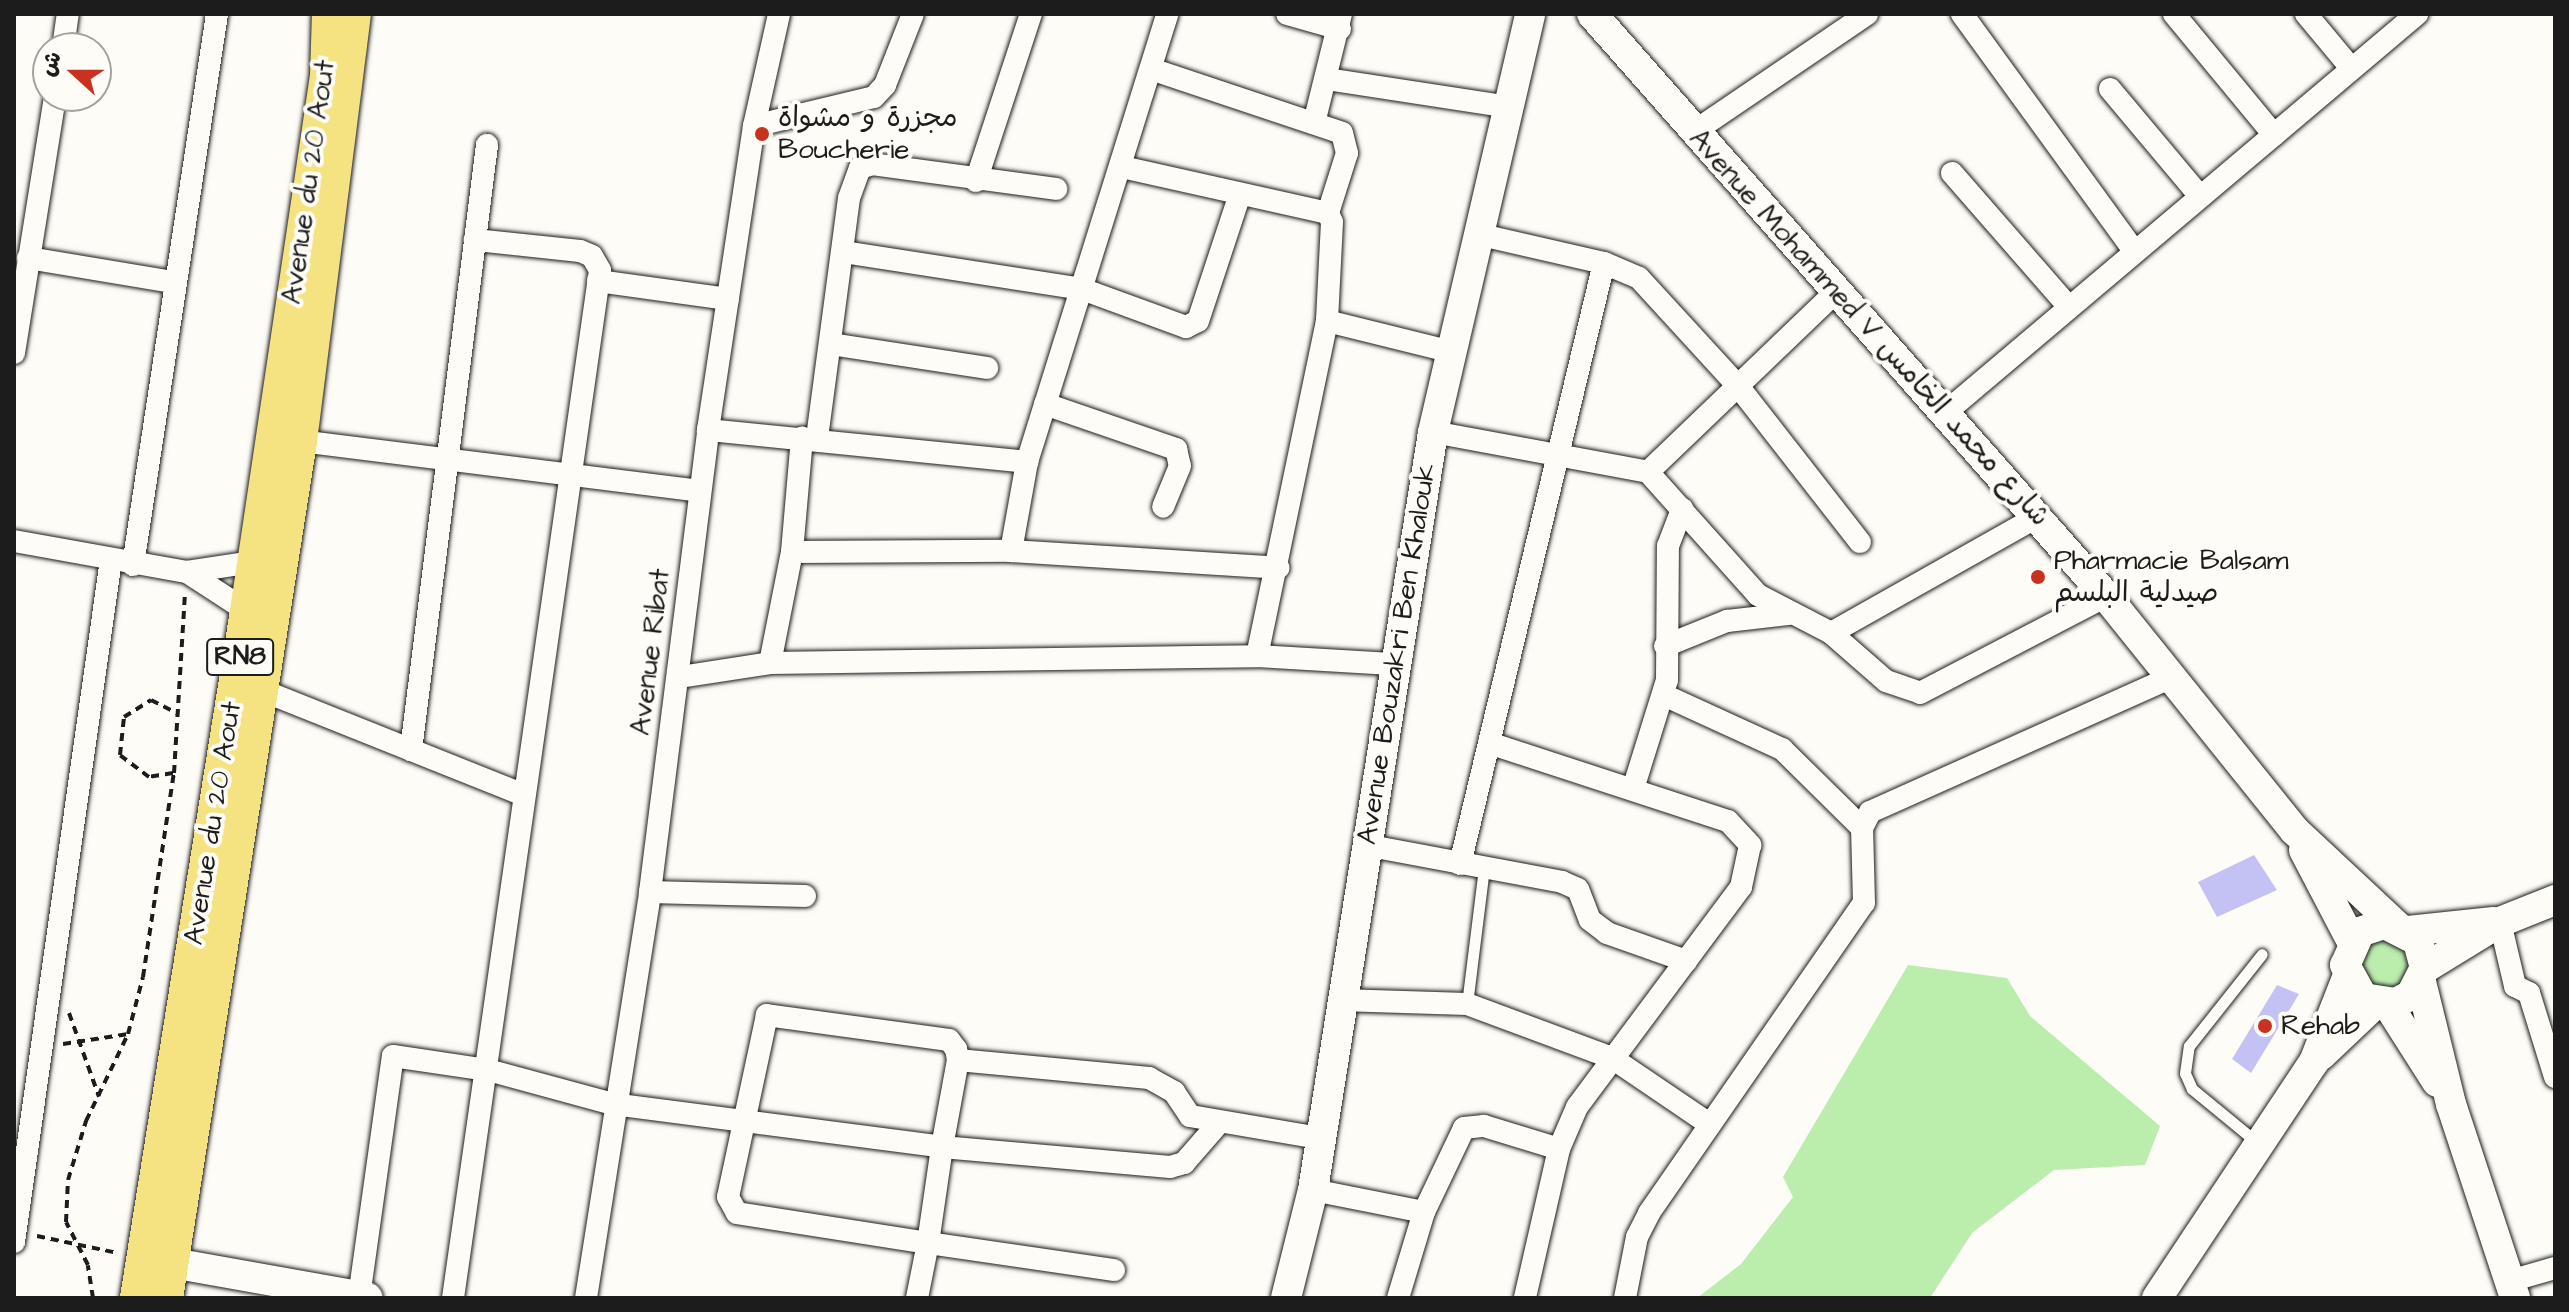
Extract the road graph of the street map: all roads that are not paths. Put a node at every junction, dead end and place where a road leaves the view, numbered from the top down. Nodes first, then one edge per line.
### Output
1 (217, 14) edge
2 (329, 14) edge
3 (354, 14) edge
4 (779, 14) edge
5 (913, 14) edge
6 (1031, 14) edge
7 (1167, 14) edge
8 (1287, 14) edge
9 (1530, 14) edge
10 (1592, 14) edge
11 (1867, 14) edge
12 (2174, 14) edge
13 (2306, 14) edge
14 (2417, 14) edge
15 (1968, 16) edge
16 (1341, 21) edge
17 (2351, 68) junction
18 (1151, 69) junction
19 (1327, 79) junction
20 (2110, 89) dead end
21 (1511, 107) junction
22 (52, 112) edge
23 (1314, 123) junction
24 (754, 126) junction
25 (1695, 131) junction
26 (2274, 135) junction
27 (487, 145) dead end
28 (1122, 167) junction
29 (1952, 173) dead end
30 (976, 181) junction
31 (1056, 189) dead end
32 (1240, 194) junction
33 (2199, 195) junction
34 (1328, 213) junction
35 (1477, 234) junction
36 (475, 240) junction
37 (2134, 251) junction
38 (844, 252) junction
39 (28, 258) junction
40 (1604, 263) junction
41 (598, 281) junction
42 (173, 282) junction
43 (1082, 289) junction
44 (1838, 290) junction
45 (728, 299) junction
46 (2068, 306) junction
47 (1327, 321) junction
48 (831, 344) junction
49 (1452, 352) junction
50 (14, 353) edge
51 (987, 368) dead end
52 (1738, 386) junction
53 (1045, 404) junction
54 (1946, 412) junction
55 (708, 430) junction
56 (1433, 432) junction
57 (810, 438) junction
58 (300, 441) junction
59 (1557, 458) junction
60 (449, 459) junction
61 (1027, 462) junction
62 (1648, 472) junction
63 (570, 476) junction
64 (699, 491) junction
65 (1163, 507) dead end
66 (1682, 509) junction
67 (2037, 517) junction
68 (14, 541) edge
69 (1860, 542) dead end
70 (1011, 551) junction
71 (792, 552) junction
72 (111, 560) junction
73 (253, 562) junction
74 (133, 565) junction
75 (1278, 568) junction
76 (187, 572) junction
77 (2106, 596) junction
78 (247, 611) junction
79 (1788, 614) junction
80 (1831, 633) junction
81 (1665, 646) junction
82 (1257, 656) junction
83 (770, 663) junction
84 (1392, 664) junction
85 (680, 677) junction
86 (2172, 677) junction
87 (264, 691) junction
88 (1664, 695) junction
89 (1489, 743) junction
90 (411, 750) junction
91 (1633, 789) junction
92 (521, 794) junction
93 (1862, 828) junction
94 (2294, 830) junction
95 (1365, 845) junction
96 (1460, 864) junction
97 (1484, 868) junction
98 (650, 892) junction
99 (805, 896) dead end
100 (2555, 900) edge
101 (2500, 922) junction
102 (2403, 928) junction
103 (2352, 942) junction
104 (2262, 954) dead end
105 (1686, 961) junction
106 (2423, 975) junction
107 (2347, 978) junction
108 (1340, 1000) junction
109 (1467, 1004) junction
110 (2382, 1004) junction
111 (1612, 1058) junction
112 (958, 1060) junction
113 (2314, 1062) junction
114 (488, 1070) junction
115 (2555, 1077) edge
116 (613, 1104) junction
117 (2451, 1104) junction
118 (741, 1119) junction
119 (1708, 1123) junction
120 (1218, 1124) junction
121 (1319, 1138) junction
122 (2259, 1145) junction
123 (942, 1147) junction
124 (1559, 1149) junction
125 (1313, 1190) junction
126 (1424, 1212) junction
127 (14, 1236) edge
128 (928, 1243) junction
129 (158, 1260) junction
130 (2555, 1268) edge
131 (1114, 1270) dead end
132 (2512, 1290) edge
133 (320, 1294) edge
134 (359, 1297) edge
135 (137, 1298) edge
136 (166, 1298) edge
137 (368, 1298) edge
138 (453, 1298) edge
139 (586, 1298) edge
140 (917, 1298) edge
141 (1286, 1298) edge
142 (1398, 1298) edge
143 (1525, 1298) edge
144 (1625, 1298) edge
145 (2157, 1298) edge

1 - 42 street
2 - 73 main road, Avenue du 20 Aout / RN8
3 - 58 main road, Avenue du 20 Aout / RN8
4 - 24 street, Avenue Ribat
5 - 24 street
6 - 30 street
7 - 18 street
8 - 16 street
9 - 21 street, Avenue Bouzakri Ben Khalouk
10 - 25 street, Avenue Mohammed V شارع محمد الخامس
11 - 25 street
12 - 26 street
13 - 17 street
14 - 17 street
15 - 37 street
16 - 19 street
17 - 26 street
18 - 23 street
18 - 28 street
19 - 21 street
19 - 23 street
20 - 33 street
21 - 35 street, Avenue Bouzakri Ben Khalouk
22 - 39 street
23 - 34 street
24 - 45 street, Avenue Ribat
25 - 44 street, Avenue Mohammed V شارع محمد الخامس
26 - 33 street
27 - 36 street
28 - 32 street
28 - 43 street
29 - 46 street
30 - 31 street
30 - 38 street
32 - 34 street
32 - 43 street
33 - 37 street
34 - 47 street
35 - 40 street
35 - 49 street, Avenue Bouzakri Ben Khalouk
36 - 41 street
36 - 60 street
37 - 46 street
38 - 43 street
38 - 48 street
39 - 42 street
39 - 50 street
40 - 52 street
40 - 59 street
41 - 45 street
41 - 63 street
42 - 74 street
43 - 53 street
44 - 52 street
44 - 54 street, Avenue Mohammed V شارع محمد الخامس
45 - 55 street, Avenue Ribat
46 - 54 street
47 - 49 street
47 - 75 street
48 - 51 street
48 - 57 street
49 - 56 street, Avenue Bouzakri Ben Khalouk
52 - 62 street
52 - 69 street
53 - 61 street
53 - 65 street
54 - 67 street, Avenue Mohammed V شارع محمد الخامس
55 - 57 street
55 - 64 street, Avenue Ribat
56 - 59 street
56 - 84 street, Avenue Bouzakri Ben Khalouk
57 - 61 street
57 - 71 street
58 - 60 street
58 - 87 main road, Avenue du 20 Aout / RN8
59 - 62 street
59 - 89 street
60 - 63 street
60 - 90 street
61 - 70 street
62 - 66 street
63 - 64 street
63 - 92 street
64 - 85 street, Avenue Ribat
66 - 79 street
66 - 81 street
67 - 77 street, Avenue Mohammed V شارع محمد الخامس
67 - 80 street
68 - 72 street
70 - 71 street
70 - 75 street
71 - 83 street
72 - 74 street
72 - 127 street
73 - 76 street
73 - 78 main road, Avenue du 20 Aout / RN8
74 - 76 street
75 - 82 street
76 - 78 street
77 - 80 street
77 - 86 street, Avenue Mohammed V شارع محمد الخامس
78 - 129 main road, Avenue du 20 Aout / RN8
79 - 80 street
79 - 81 street
81 - 88 street
82 - 83 street
82 - 84 street
83 - 85 street
84 - 95 street, Avenue Bouzakri Ben Khalouk
85 - 98 street, Avenue Ribat
86 - 93 street
86 - 94 street, Avenue Mohammed V شارع محمد الخامس
87 - 90 street
87 - 129 main road, Avenue du 20 Aout / RN8
88 - 91 street
88 - 93 street
89 - 91 street
89 - 96 street
90 - 92 street
91 - 105 street
92 - 114 street
93 - 119 street
94 - 102 street
94 - 103 street
95 - 96 street
95 - 108 street, Avenue Bouzakri Ben Khalouk
96 - 97 street
97 - 105 street
97 - 109 lane
98 - 99 street
98 - 116 street, Avenue Ribat
100 - 101 street
101 - 102 street
101 - 106 street
101 - 115 street
102 - 103 street
102 - 106 street
103 - 107 street
104 - 122 lane
105 - 111 street
106 - 110 street
106 - 117 street
107 - 110 street
107 - 113 street
108 - 109 street
108 - 121 street, Avenue Bouzakri Ben Khalouk
109 - 111 street
110 - 113 street
110 - 117 street
111 - 119 street
111 - 124 street
112 - 118 street
112 - 120 street
112 - 123 street
113 - 122 street
114 - 116 street
114 - 134 street
114 - 138 street
116 - 118 street
116 - 139 street, Avenue Ribat
117 - 132 street
118 - 123 street
118 - 128 street
119 - 144 street
120 - 121 street
120 - 123 street
121 - 125 street, Avenue Bouzakri Ben Khalouk
122 - 145 street
123 - 128 street
124 - 126 street
124 - 143 street
125 - 126 street
125 - 141 street, Avenue Bouzakri Ben Khalouk
126 - 142 street
128 - 131 street
128 - 140 street
129 - 133 street
129 - 135 main road, Avenue du 20 Aout / RN8
129 - 136 main road, Avenue du 20 Aout / RN8
130 - 132 street
133 - 134 street
134 - 137 street

